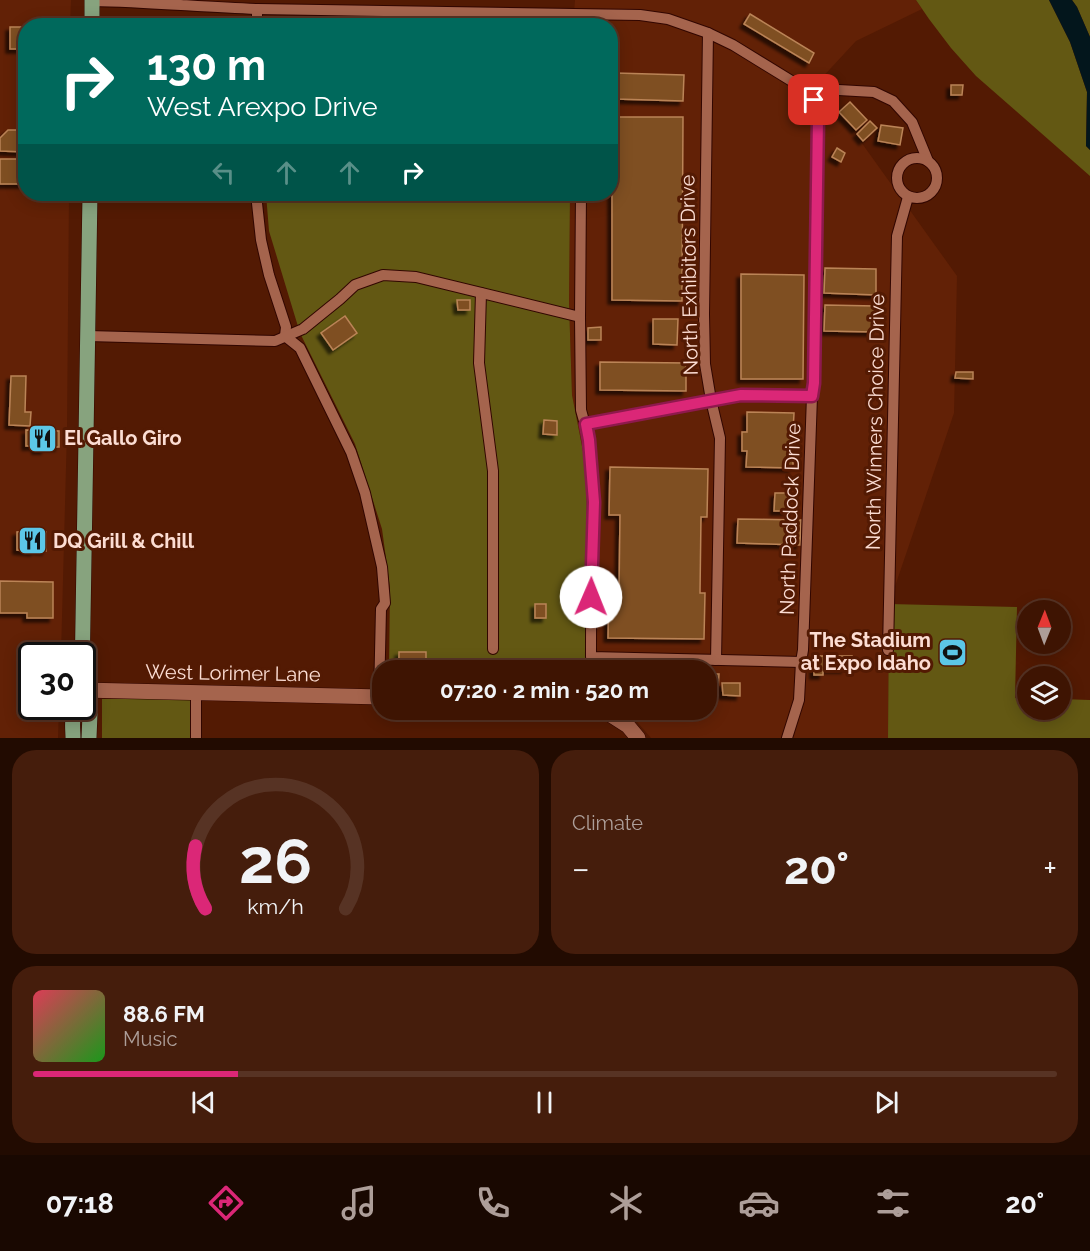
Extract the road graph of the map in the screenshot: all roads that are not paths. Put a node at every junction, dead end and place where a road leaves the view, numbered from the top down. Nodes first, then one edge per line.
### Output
1 (92, 1) edge
2 (257, 9) junction
3 (92, 18) edge
4 (257, 18) edge
5 (524, 18) edge
6 (606, 18) edge
7 (708, 33) junction
8 (803, 88) junction
9 (928, 161) junction
10 (908, 197) junction
11 (90, 201) edge
12 (257, 201) edge
13 (581, 201) edge
14 (481, 292) junction
15 (580, 317) junction
16 (88, 336) junction
17 (285, 336) junction
18 (812, 396) junction
19 (711, 400) junction
20 (586, 424) junction
21 (83, 642) edge
22 (493, 649) dead end
23 (888, 650) dead end
24 (381, 660) edge
25 (716, 660) joint
26 (717, 660) edge
27 (801, 662) junction
28 (96, 690) edge
29 (196, 693) junction
30 (372, 697) edge
31 (73, 720) edge
32 (90, 720) edge
33 (619, 720) edge
34 (73, 738) edge
35 (89, 738) edge
36 (196, 738) edge
37 (638, 738) edge
38 (787, 738) edge

1 - 2 street
1 - 3 main road
2 - 4 street
2 - 5 street
6 - 7 street
7 - 8 street
7 - 19 street, North Exhibitors Drive
8 - 9 street
8 - 18 street, North Paddock Drive
9 - 10 street
9 - 10 street
10 - 23 street, North Winners Choice Drive
11 - 16 main road
12 - 17 street
13 - 15 street
14 - 15 street
14 - 17 street
14 - 22 street
15 - 20 street
16 - 17 street
16 - 21 main road
17 - 24 street
18 - 19 street
18 - 27 street, North Paddock Drive
19 - 20 street
19 - 25 street, North Exhibitors Drive
20 - 25 street
26 - 27 street
27 - 38 street, North Paddock Drive
28 - 29 street, West Lorimer Lane
29 - 30 street, West Lorimer Lane
29 - 36 street
31 - 34 main road
32 - 35 main road
33 - 37 street

